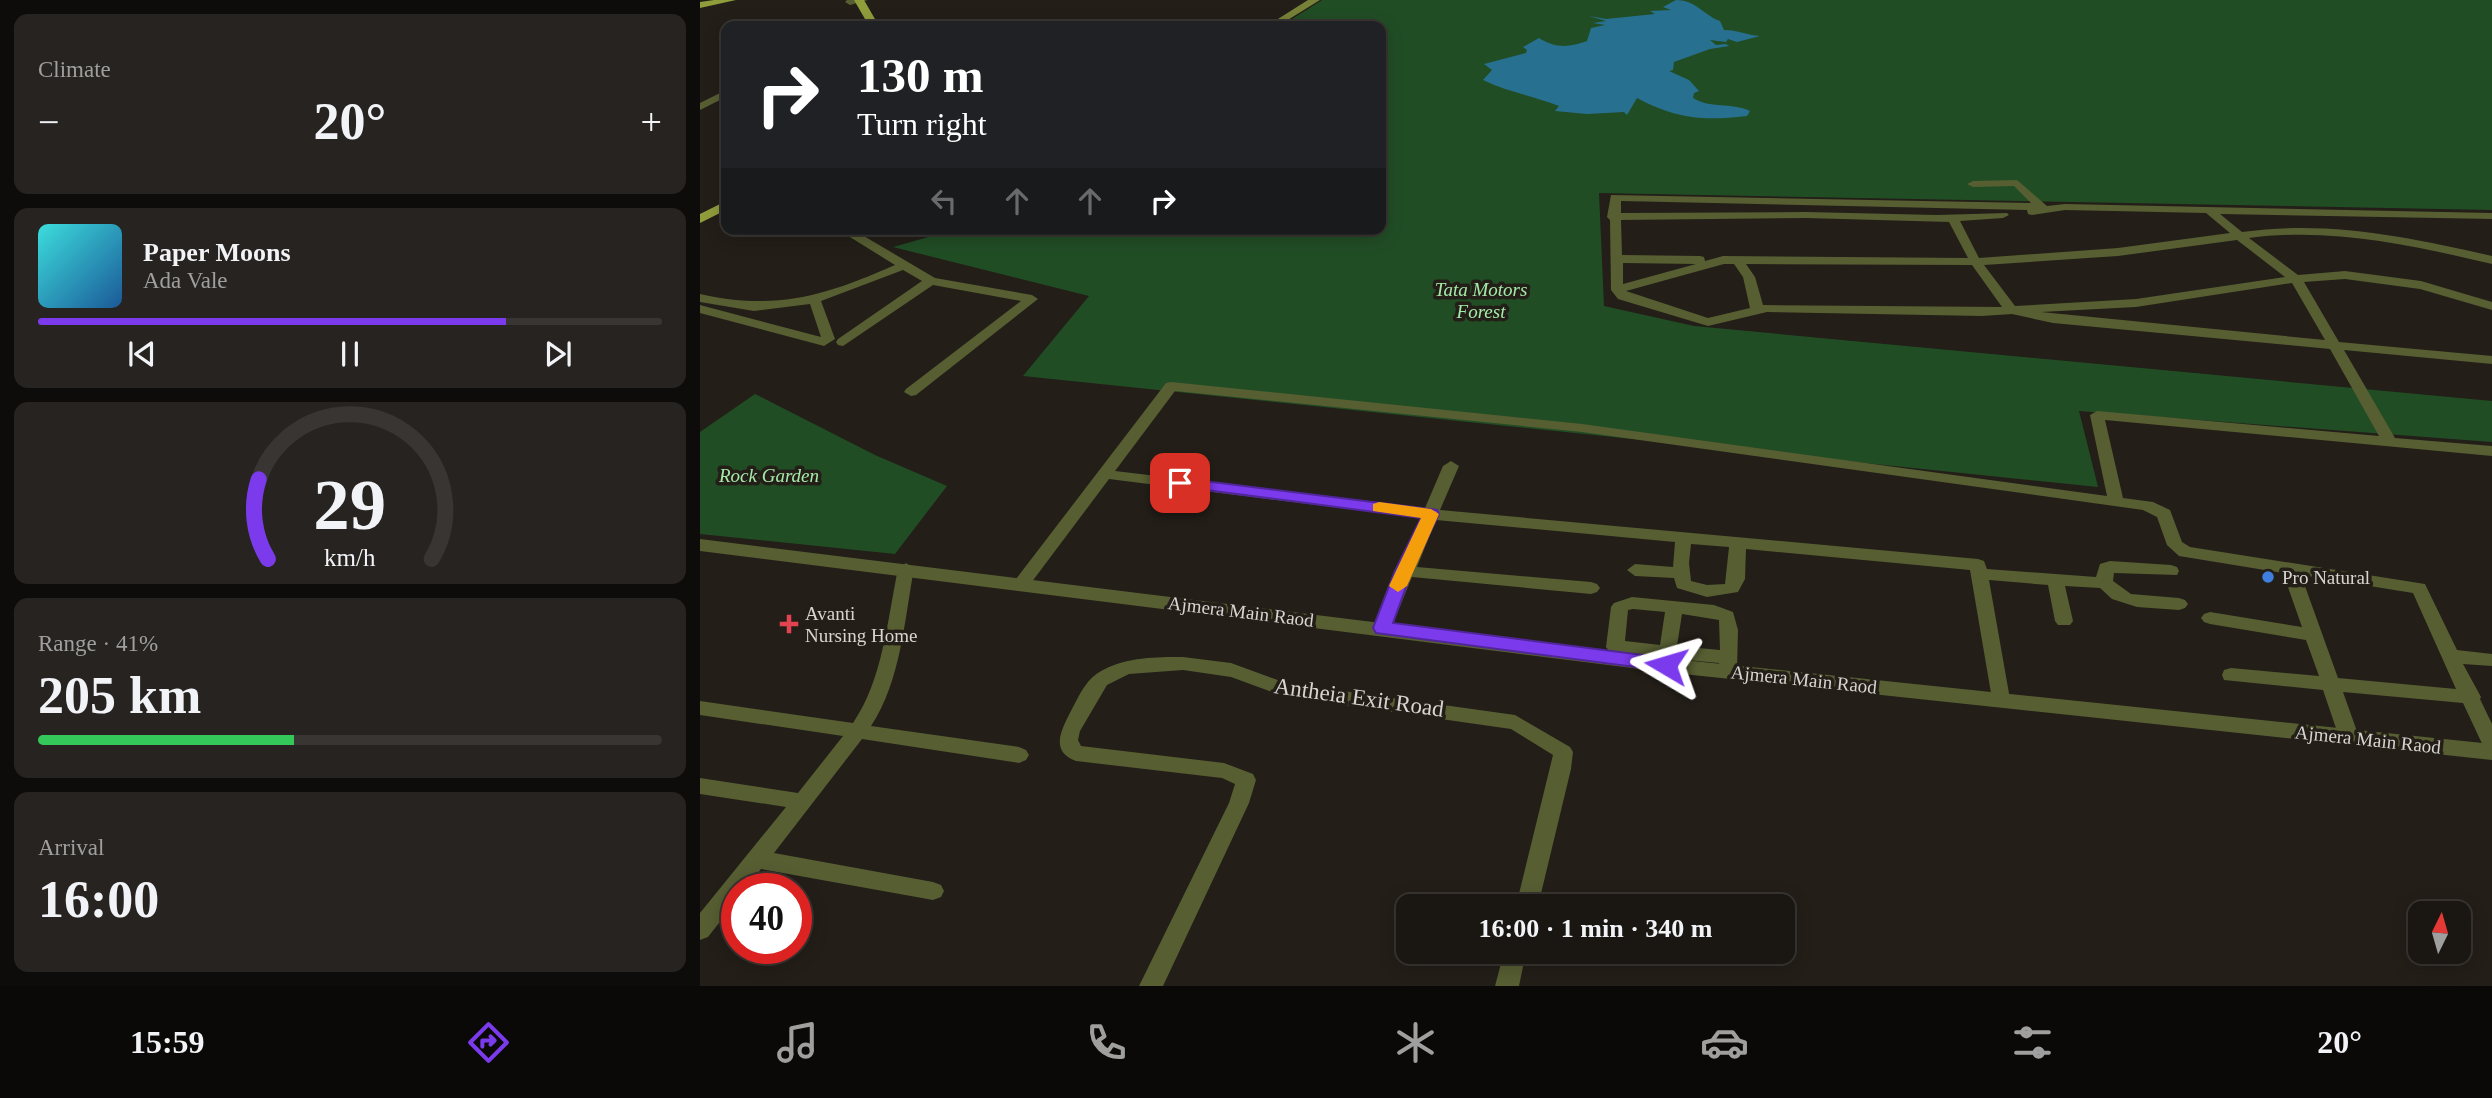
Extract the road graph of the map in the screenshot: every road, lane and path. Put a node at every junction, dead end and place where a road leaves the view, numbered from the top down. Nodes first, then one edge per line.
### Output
1 (731, 0) edge
2 (1319, 0) edge
3 (856, 1) edge
4 (700, 5) edge
5 (862, 21) edge
6 (870, 21) edge
7 (1281, 21) edge
8 (1287, 21) edge
9 (721, 96) edge
10 (700, 107) edge
11 (1973, 184) dead end
12 (721, 208) edge
13 (2042, 208) junction
14 (2209, 210) junction
15 (1613, 217) junction
16 (2488, 217) edge
17 (700, 219) edge
18 (1952, 219) junction
19 (853, 235) edge
20 (2237, 235) junction
21 (1615, 259) junction
22 (1723, 260) junction
23 (1737, 260) junction
24 (2492, 260) edge
25 (1975, 261) junction
26 (902, 266) junction
27 (2296, 279) junction
28 (930, 281) junction
29 (1617, 290) junction
30 (700, 298) edge
31 (815, 301) junction
32 (2492, 306) edge
33 (700, 309) edge
34 (1757, 309) junction
35 (2011, 310) junction
36 (843, 342) dead end
37 (2335, 346) junction
38 (2492, 360) edge
39 (911, 392) dead end
40 (2390, 442) junction
41 (2492, 451) edge
42 (1451, 466) dead end
43 (1105, 474) junction
44 (2116, 502) junction
45 (1431, 514) junction
46 (1684, 537) junction
47 (1738, 542) junction
48 (700, 545) edge
49 (906, 569) junction
50 (1635, 570) dead end
51 (1404, 571) junction
52 (2171, 571) dead end
53 (2291, 571) junction
54 (1683, 573) junction
55 (1979, 574) junction
56 (2055, 580) junction
57 (2104, 582) junction
58 (1022, 583) junction
59 (1591, 588) dead end
60 (2179, 604) dead end
61 (1674, 607) junction
62 (2210, 618) dead end
63 (2064, 621) dead end
64 (1382, 628) junction
65 (2313, 635) junction
66 (2450, 656) junction
67 (1667, 659) junction
68 (2492, 660) edge
69 (1728, 664) junction
70 (2231, 675) dead end
71 (2330, 684) junction
72 (2472, 697) junction
73 (2001, 699) junction
74 (700, 708) edge
75 (858, 732) junction
76 (2349, 737) junction
77 (2492, 745) edge
78 (2492, 752) edge
79 (1019, 755) dead end
80 (700, 786) edge
81 (803, 802) junction
82 (756, 859) junction
83 (933, 891) dead end
84 (1530, 894) edge
85 (700, 930) edge
86 (1512, 964) edge
87 (1151, 986) edge
88 (1507, 986) edge

1 - 4 main road
2 - 7 main road
2 - 8 main road
3 - 5 main road
3 - 6 main road
9 - 10 street
11 - 13 street
12 - 17 main road
13 - 14 street
13 - 15 street
13 - 18 street
14 - 16 street
14 - 20 street
15 - 18 street
15 - 21 street
18 - 25 street
19 - 26 street
20 - 24 street
20 - 25 street
20 - 27 street
21 - 22 street
21 - 29 street
22 - 23 street
22 - 29 street
23 - 25 street
23 - 34 street
25 - 35 street
26 - 28 street
26 - 31 street
27 - 32 street
27 - 35 street
27 - 37 street
28 - 36 street
28 - 39 street
29 - 34 street
30 - 31 street
31 - 33 street
34 - 35 street
35 - 37 street
37 - 38 street
37 - 40 street
40 - 41 street
40 - 44 street
42 - 45 street
43 - 44 street
43 - 45 street
43 - 58 street
44 - 53 street
45 - 46 street
45 - 51 street
46 - 47 street
46 - 54 street
47 - 54 street
47 - 55 street
48 - 49 street, Ajmera Main Raod
49 - 58 street, Ajmera Main Raod
49 - 75 street
50 - 54 street
51 - 59 street
51 - 64 street
52 - 57 street
53 - 65 street
53 - 66 street
55 - 56 street
55 - 73 street
56 - 57 street
56 - 63 street
57 - 60 street
58 - 64 street, Ajmera Main Raod
61 - 67 street
61 - 67 street
61 - 69 street
62 - 65 street
64 - 67 street, Ajmera Main Raod
65 - 71 street
66 - 68 street
66 - 72 street
67 - 69 street, Ajmera Main Raod
69 - 73 street, Ajmera Main Raod
70 - 71 street
71 - 72 street
71 - 76 street
72 - 77 street
73 - 76 street, Ajmera Main Raod
74 - 75 street
75 - 79 street
75 - 81 street
76 - 78 street, Ajmera Main Raod
80 - 81 street
81 - 82 street
82 - 83 street
82 - 85 street
84 - 87 street, Antheia Exit Road
86 - 88 street

